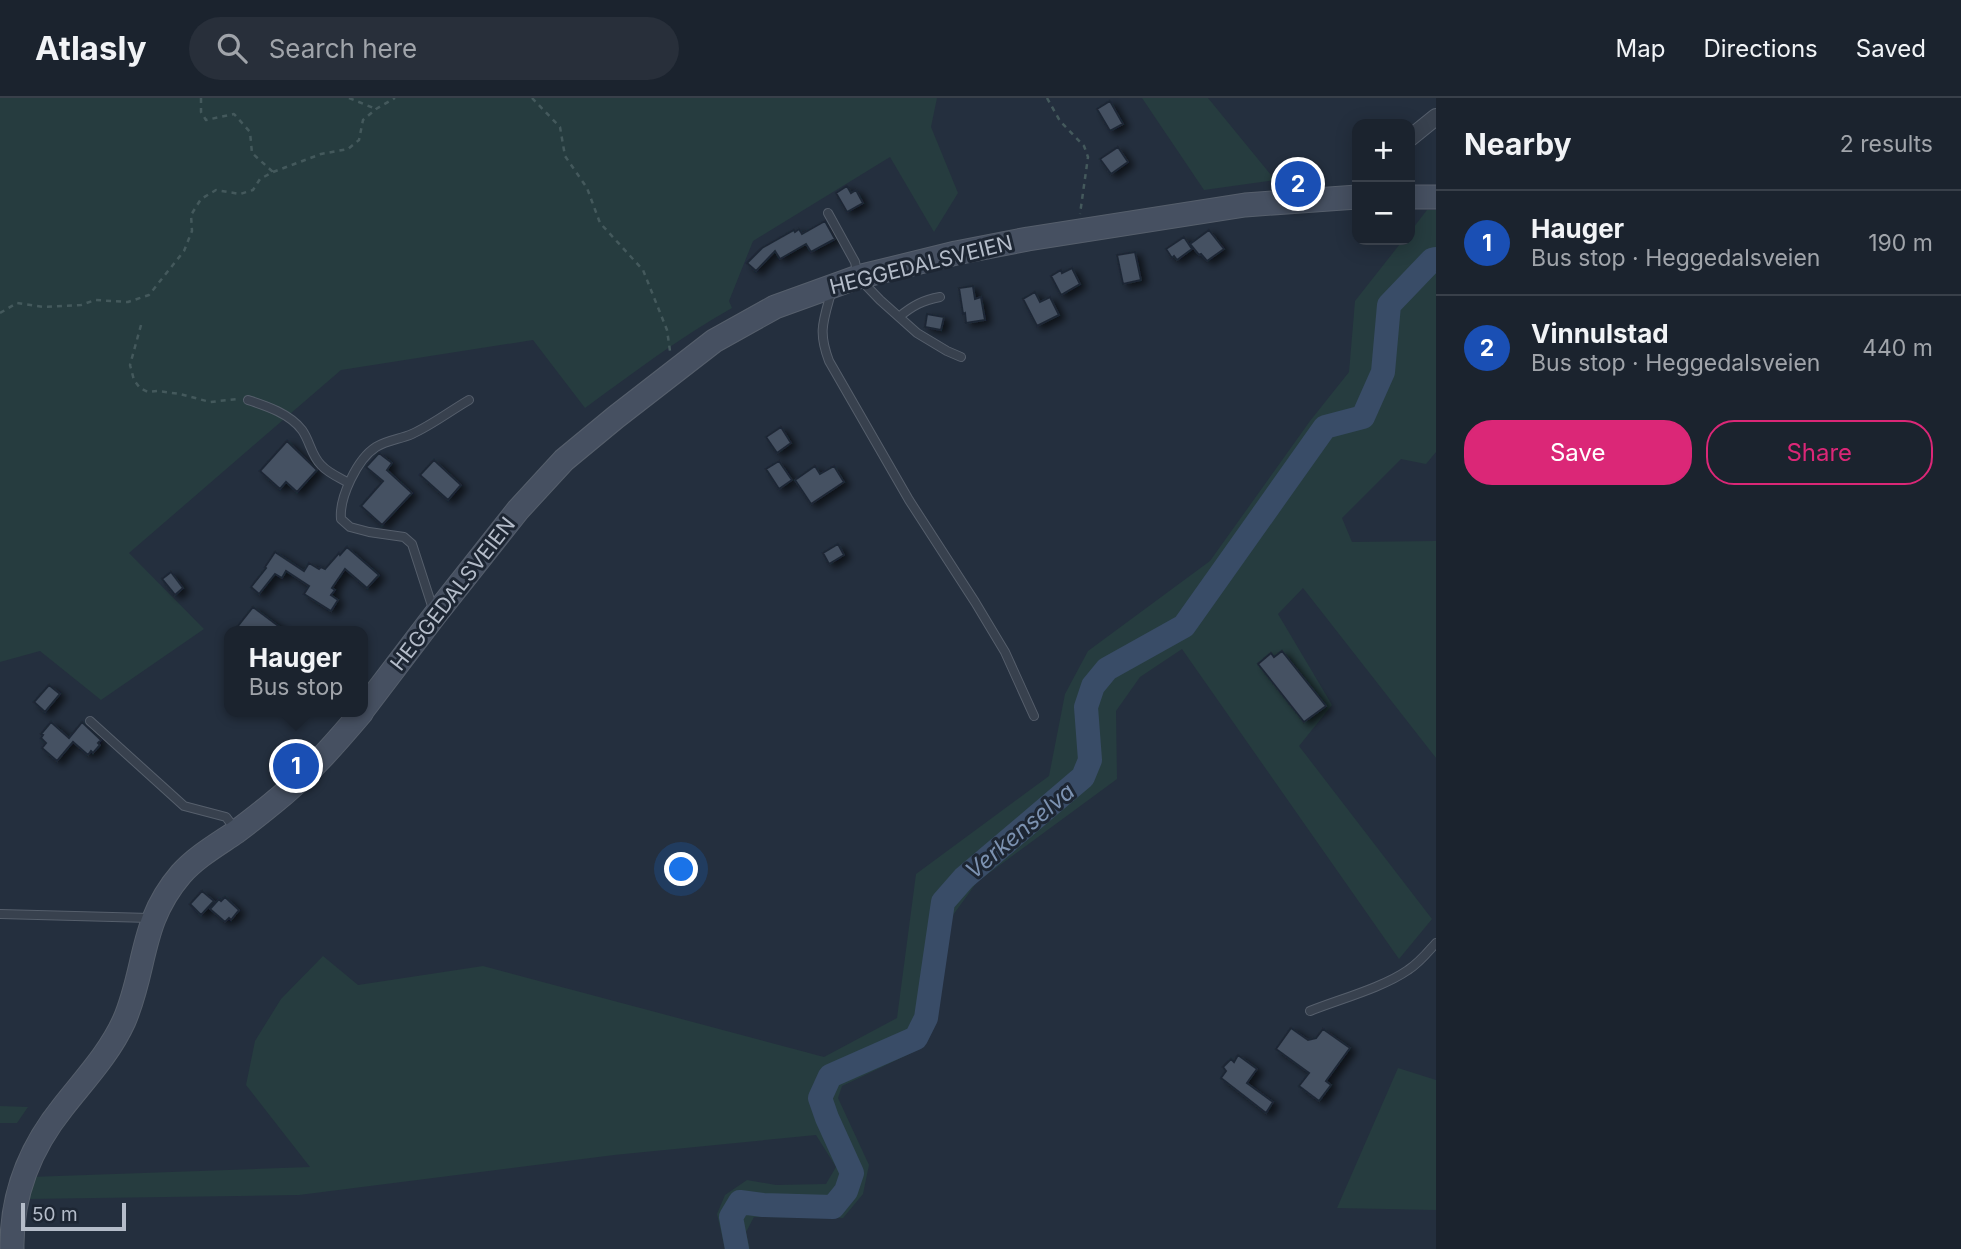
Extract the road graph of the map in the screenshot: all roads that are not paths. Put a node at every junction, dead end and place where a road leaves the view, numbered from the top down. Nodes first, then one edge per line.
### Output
1 (1436, 117) edge
2 (1415, 134) edge
3 (1352, 197) edge
4 (1415, 197) edge
5 (1436, 197) edge
6 (828, 213) dead end
7 (858, 277) junction
8 (830, 287) junction
9 (940, 297) dead end
10 (899, 317) junction
11 (961, 357) dead end
12 (248, 400) road end
13 (469, 400) dead end
14 (349, 483) junction
15 (435, 615) junction
16 (368, 703) edge
17 (1034, 716) dead end
18 (357, 717) edge
19 (90, 721) dead end
20 (236, 832) junction
21 (0, 914) edge
22 (153, 918) junction
23 (1436, 943) edge
24 (1310, 1011) dead end
25 (12, 1249) edge

1 - 2 street
3 - 7 main road, HEGGEDALSVEIEN
4 - 5 main road
6 - 7 lane
7 - 8 main road, HEGGEDALSVEIEN
7 - 10 lane
8 - 15 main road, HEGGEDALSVEIEN
8 - 17 lane
9 - 10 lane
10 - 11 lane
12 - 14 lane
13 - 14 lane
14 - 15 lane
15 - 16 main road, HEGGEDALSVEIEN
18 - 20 main road, HEGGEDALSVEIEN
19 - 20 lane
20 - 22 main road, HEGGEDALSVEIEN
21 - 22 lane
22 - 25 main road, HEGGEDALSVEIEN
23 - 24 lane

